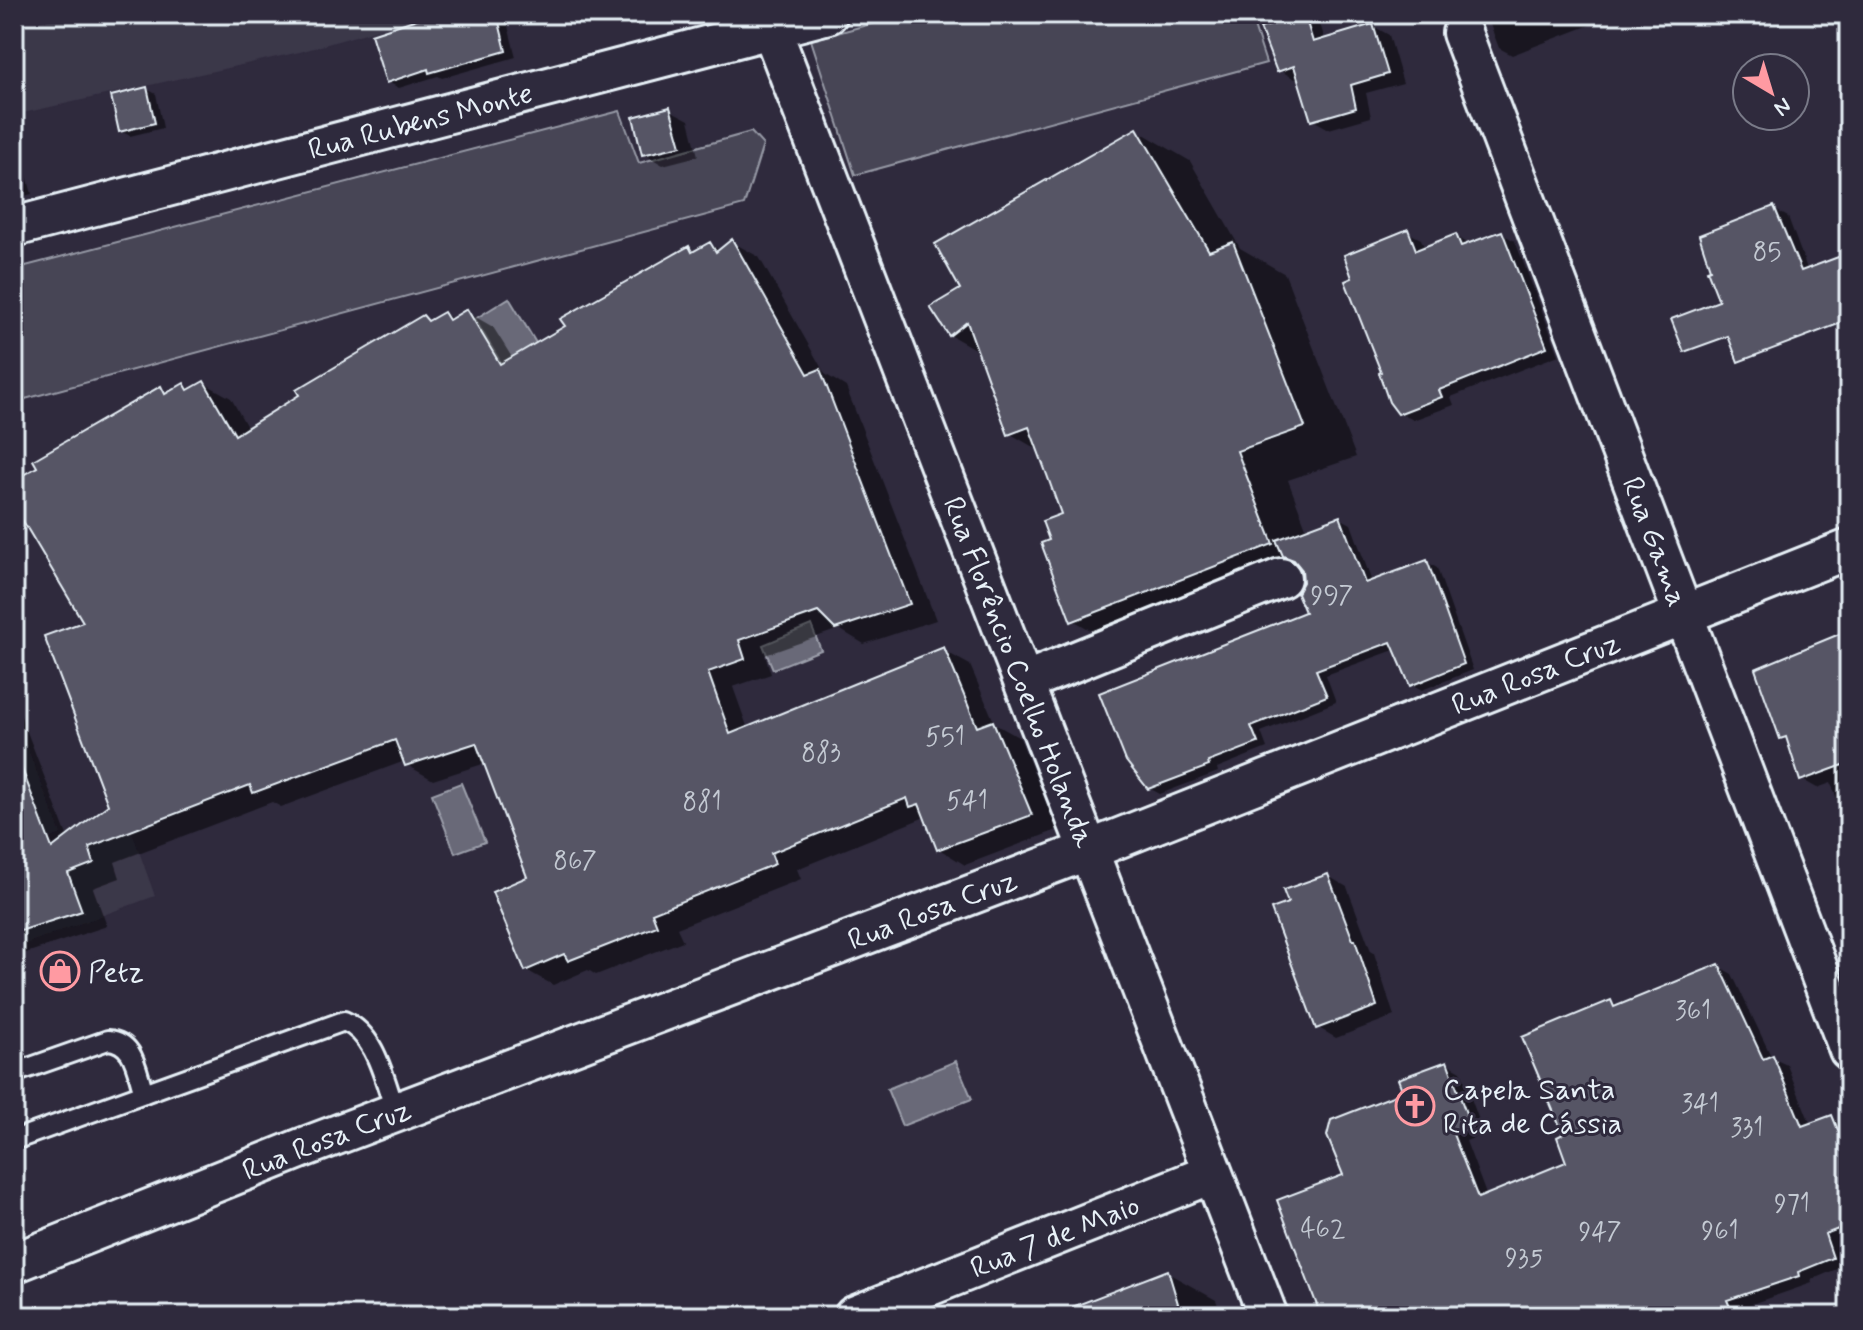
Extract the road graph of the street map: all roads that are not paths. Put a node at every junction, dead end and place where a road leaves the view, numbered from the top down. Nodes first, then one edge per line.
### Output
1 (828, 14) edge
2 (1462, 23) edge
3 (771, 28) junction
4 (14, 227) edge
5 (1849, 549) edge
6 (1281, 578) dead end
7 (1683, 613) junction
8 (1024, 682) junction
9 (1089, 850) junction
10 (1849, 1050) edge
11 (14, 1073) edge
12 (144, 1093) junction
13 (396, 1112) junction
14 (14, 1140) edge
15 (1211, 1174) junction
16 (14, 1263) edge
17 (854, 1316) edge
18 (1268, 1316) edge

1 - 3 street, Rua Rubens Monte
2 - 7 street, Rua Gama
3 - 4 street, Rua Rubens Monte
3 - 8 street, Rua Florêncio Coelho Holanda
5 - 7 street, Rua Rosa Cruz
6 - 8 street
7 - 9 street, Rua Rosa Cruz
7 - 10 street, Rua Gama
8 - 9 street, Rua Florêncio Coelho Holanda
9 - 13 street, Rua Rosa Cruz
9 - 15 street, Rua Florêncio Coelho Holanda
11 - 12 lane
12 - 13 lane
12 - 14 lane
13 - 16 street, Rua Rosa Cruz
15 - 17 street, Rua 7 de Maio
15 - 18 street, Rua Florêncio Coelho Holanda

